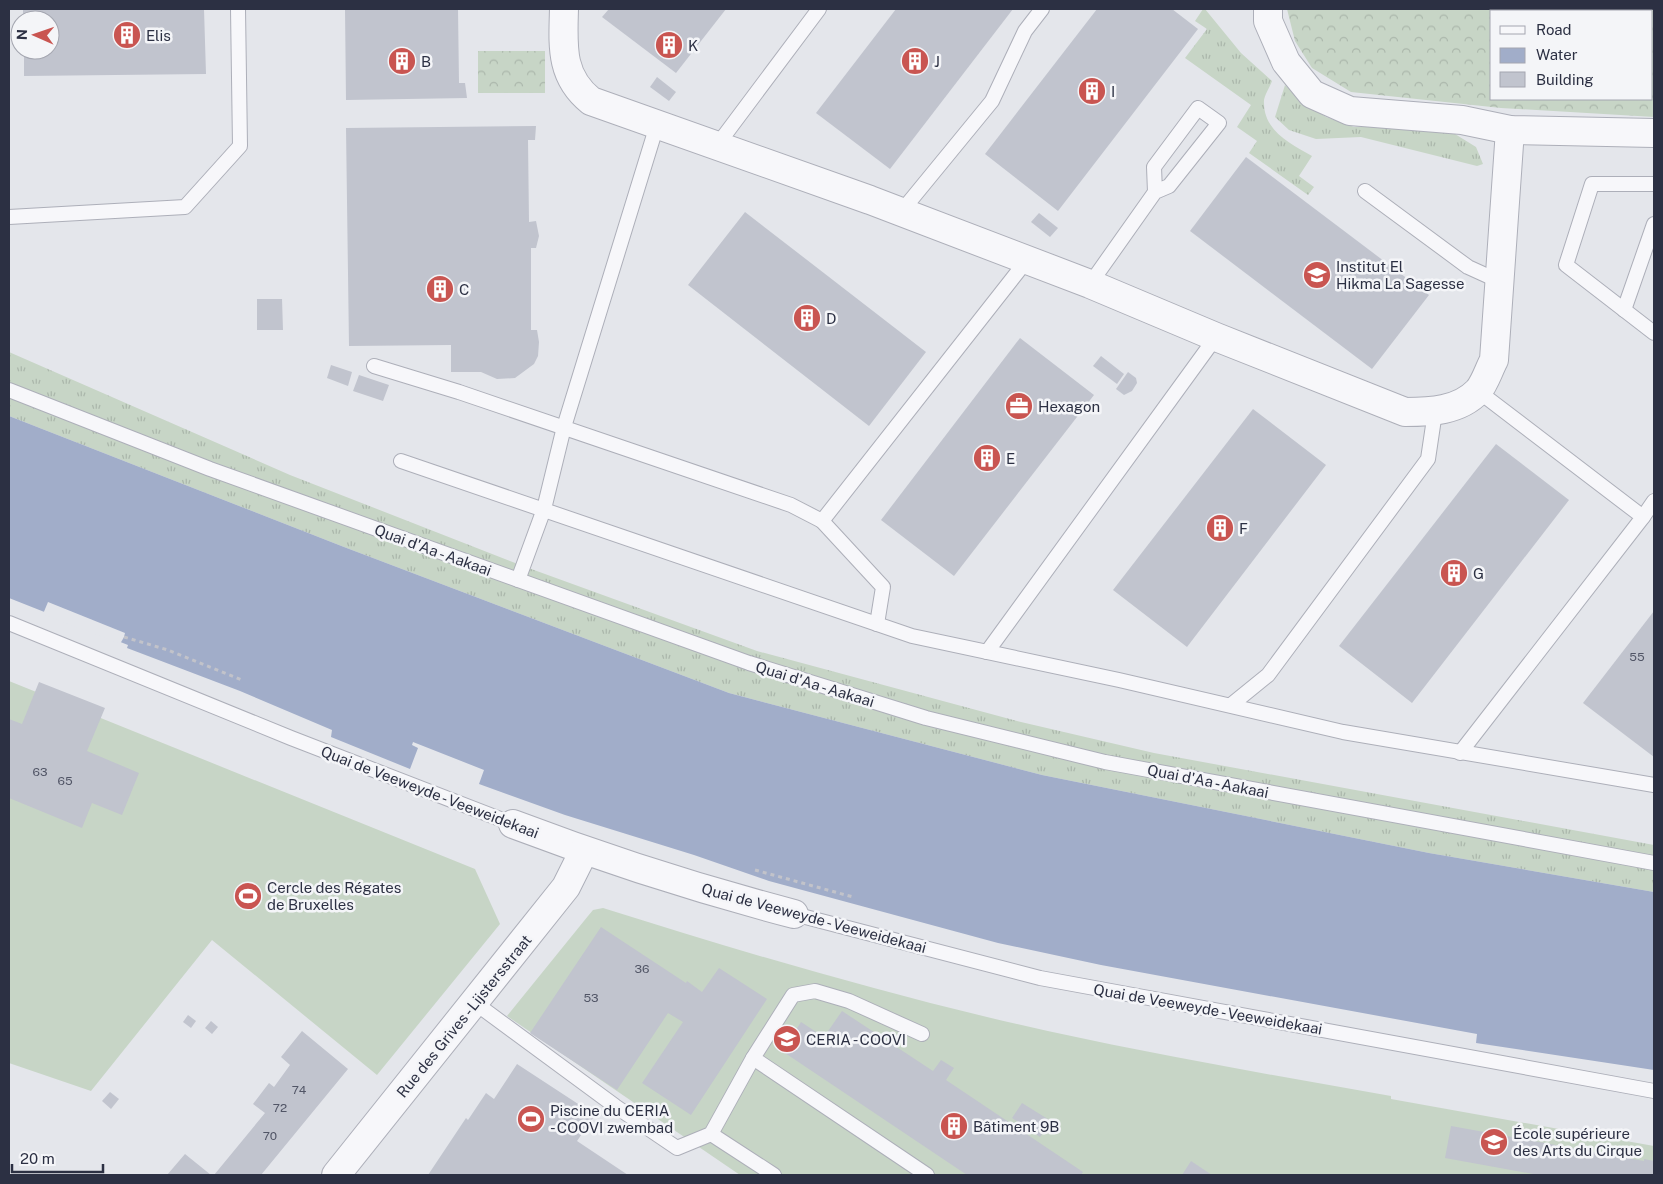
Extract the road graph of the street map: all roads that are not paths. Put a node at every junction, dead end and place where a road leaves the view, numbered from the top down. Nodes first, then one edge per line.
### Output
1 (238, 9) edge
2 (564, 9) edge
3 (819, 9) edge
4 (1042, 9) edge
5 (1268, 9) edge
6 (657, 125) junction
7 (1510, 130) junction
8 (1654, 133) edge
9 (718, 144) junction
10 (1654, 184) edge
11 (1365, 191) dead end
12 (1155, 192) junction
13 (901, 212) junction
14 (9, 217) edge
15 (1654, 224) edge
16 (1027, 260) junction
17 (1501, 282) junction
18 (1090, 284) junction
19 (1624, 310) junction
20 (1654, 333) edge
21 (1216, 337) junction
22 (374, 366) dead end
23 (9, 390) edge
24 (1478, 391) junction
25 (1435, 412) junction
26 (564, 427) junction
27 (401, 461) dead end
28 (1654, 501) edge
29 (544, 509) junction
30 (1642, 517) junction
31 (822, 521) junction
32 (518, 580) junction
33 (9, 623) edge
34 (877, 624) junction
35 (986, 652) junction
36 (1231, 706) junction
37 (1460, 753) junction
38 (1654, 785) edge
39 (514, 824) joint
40 (584, 851) junction
41 (1654, 863) edge
42 (794, 914) joint
43 (475, 1003) junction
44 (922, 1034) dead end
45 (753, 1058) junction
46 (1654, 1091) edge
47 (711, 1134) junction
48 (336, 1175) edge
49 (774, 1175) edge
50 (927, 1175) edge

1 - 14 lane
2 - 6 street
3 - 9 lane
4 - 13 lane
5 - 7 street
6 - 9 street
6 - 26 lane
7 - 8 street
7 - 17 street
9 - 13 street
10 - 19 lane
11 - 17 lane
12 - 12 lane
12 - 18 lane
13 - 16 street
15 - 19 lane
16 - 18 street
16 - 31 lane
17 - 24 street
18 - 21 street
19 - 20 lane
21 - 25 street
21 - 35 lane
22 - 26 lane
23 - 32 lane, Quai d'Aa - Aakaai
24 - 25 street
24 - 30 lane
25 - 36 lane
26 - 29 lane
26 - 31 lane
27 - 29 lane
28 - 30 lane
29 - 32 lane
29 - 34 lane
30 - 37 lane
31 - 34 lane
32 - 41 lane, Quai d'Aa - Aakaai
33 - 39 lane, Quai de Veeweyde - Veeweidekaai
34 - 35 lane
35 - 36 lane
36 - 37 lane
37 - 38 lane
39 - 40 street, Quai de Veeweyde - Veeweidekaai
40 - 42 street, Quai de Veeweyde - Veeweidekaai
40 - 43 street, Rue des Grives - Lijstersstraat
42 - 46 lane, Quai de Veeweyde - Veeweidekaai
43 - 47 lane
43 - 48 street, Rue des Grives - Lijstersstraat
44 - 45 lane
45 - 47 lane
45 - 50 lane
47 - 49 lane

